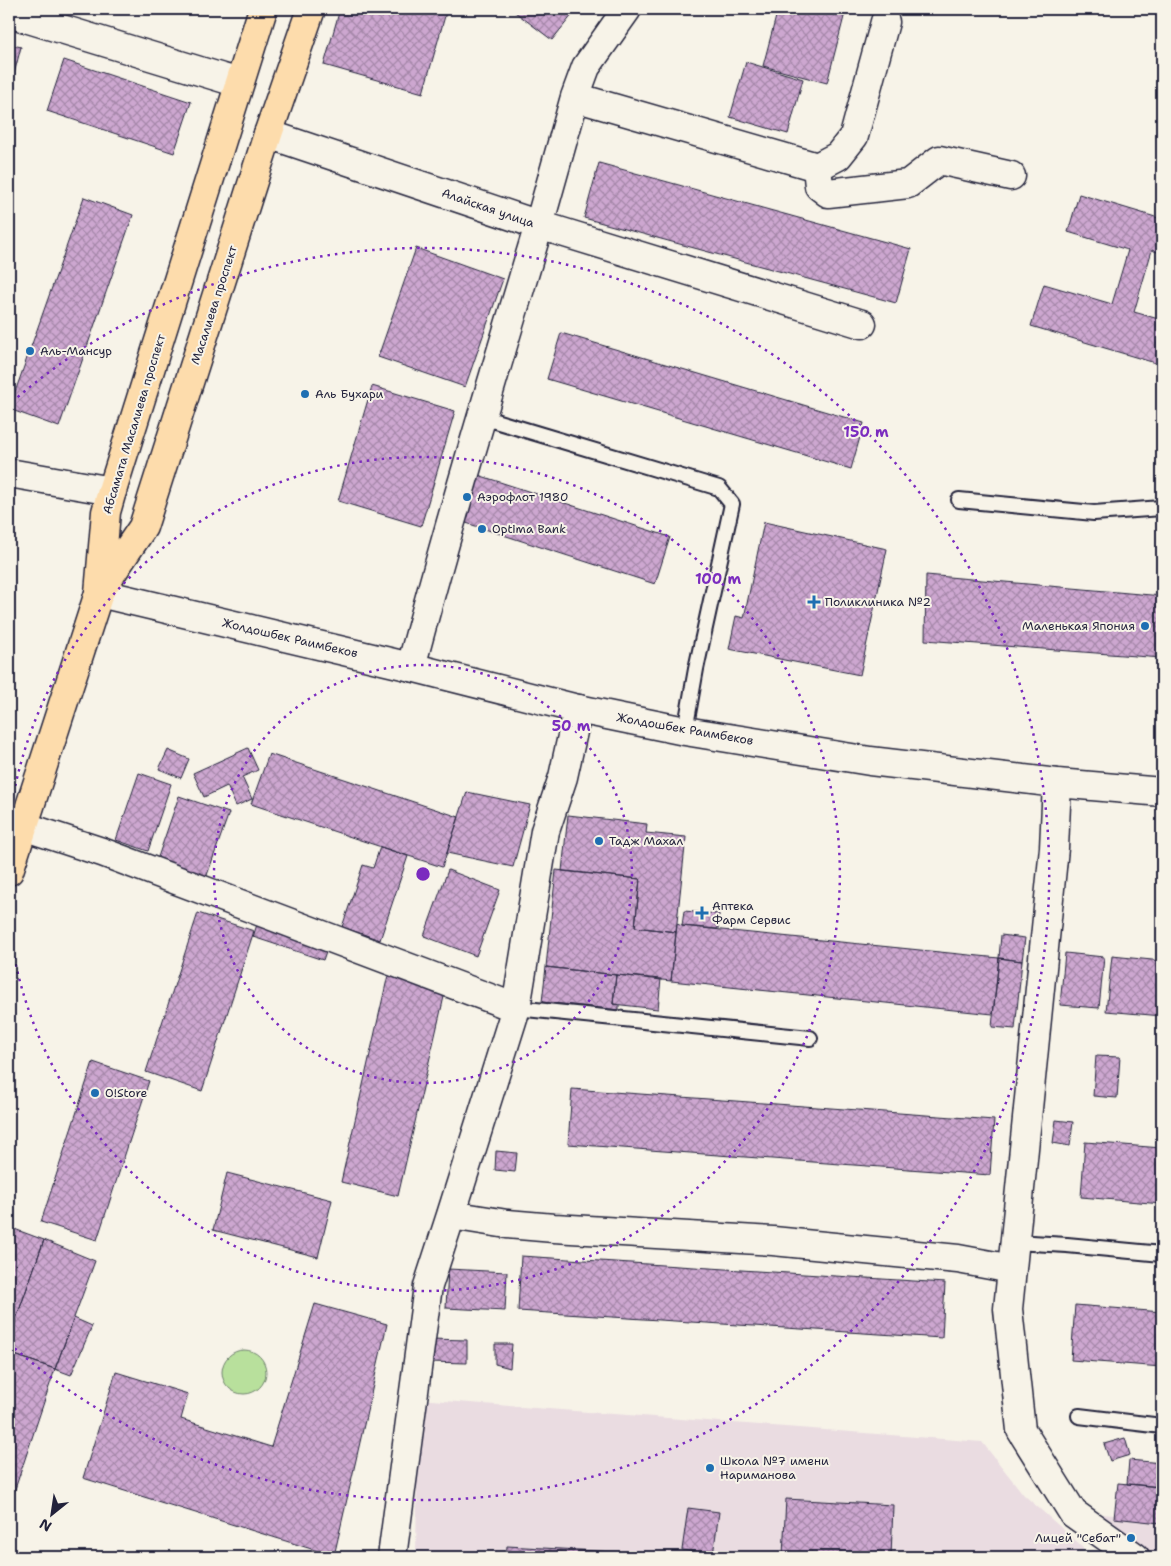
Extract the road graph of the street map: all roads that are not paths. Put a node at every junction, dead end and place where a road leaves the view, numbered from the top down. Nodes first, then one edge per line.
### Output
1 (263, 9) edge
2 (310, 9) edge
3 (627, 9) edge
4 (9, 13) edge
5 (885, 22) dead end
6 (239, 83) junction
7 (575, 97) junction
8 (268, 134) junction
9 (817, 167) junction
10 (1011, 176) dead end
11 (539, 225) junction
12 (862, 324) dead end
13 (482, 417) junction
14 (9, 473) edge
15 (112, 490) junction
16 (959, 500) dead end
17 (1162, 508) edge
18 (99, 593) junction
19 (411, 667) junction
20 (578, 709) junction
21 (685, 731) junction
22 (1057, 783) junction
23 (1162, 792) edge
24 (23, 826) junction
25 (9, 871) edge
26 (516, 1008) junction
27 (810, 1038) dead end
28 (451, 1215) junction
29 (1162, 1254) edge
30 (1013, 1256) junction
31 (1079, 1416) dead end
32 (1162, 1426) edge
33 (392, 1557) edge
34 (1135, 1557) edge

1 - 6 main road, Абсамата Масалиева проспект
2 - 8 main road, Масалиева проспект
3 - 7 street, Алайская улица
4 - 6 street
5 - 9 street
6 - 15 main road, Абсамата Масалиева проспект
7 - 9 street
7 - 11 street, Алайская улица
8 - 11 street, Алайская улица
8 - 18 main road, Масалиева проспект
9 - 10 street
11 - 12 street
11 - 13 street
13 - 19 street
13 - 21 lane
14 - 15 street
15 - 18 main road, Абсамата Масалиева проспект
16 - 17 lane
18 - 19 street, Жолдошбек Раимбеков
18 - 24 main road, Абсамата Масалиева проспект
19 - 20 street, Жолдошбек Раимбеков
20 - 21 street, Жолдошбек Раимбеков
20 - 26 street
21 - 22 street, Жолдошбек Раимбеков
22 - 23 street, Жолдошбек Раимбеков
22 - 30 street
24 - 25 main road, Абсамата Масалиева проспект
24 - 26 street
26 - 27 lane
26 - 28 street
28 - 30 street
28 - 33 street
29 - 30 lane
30 - 34 street
31 - 32 lane

